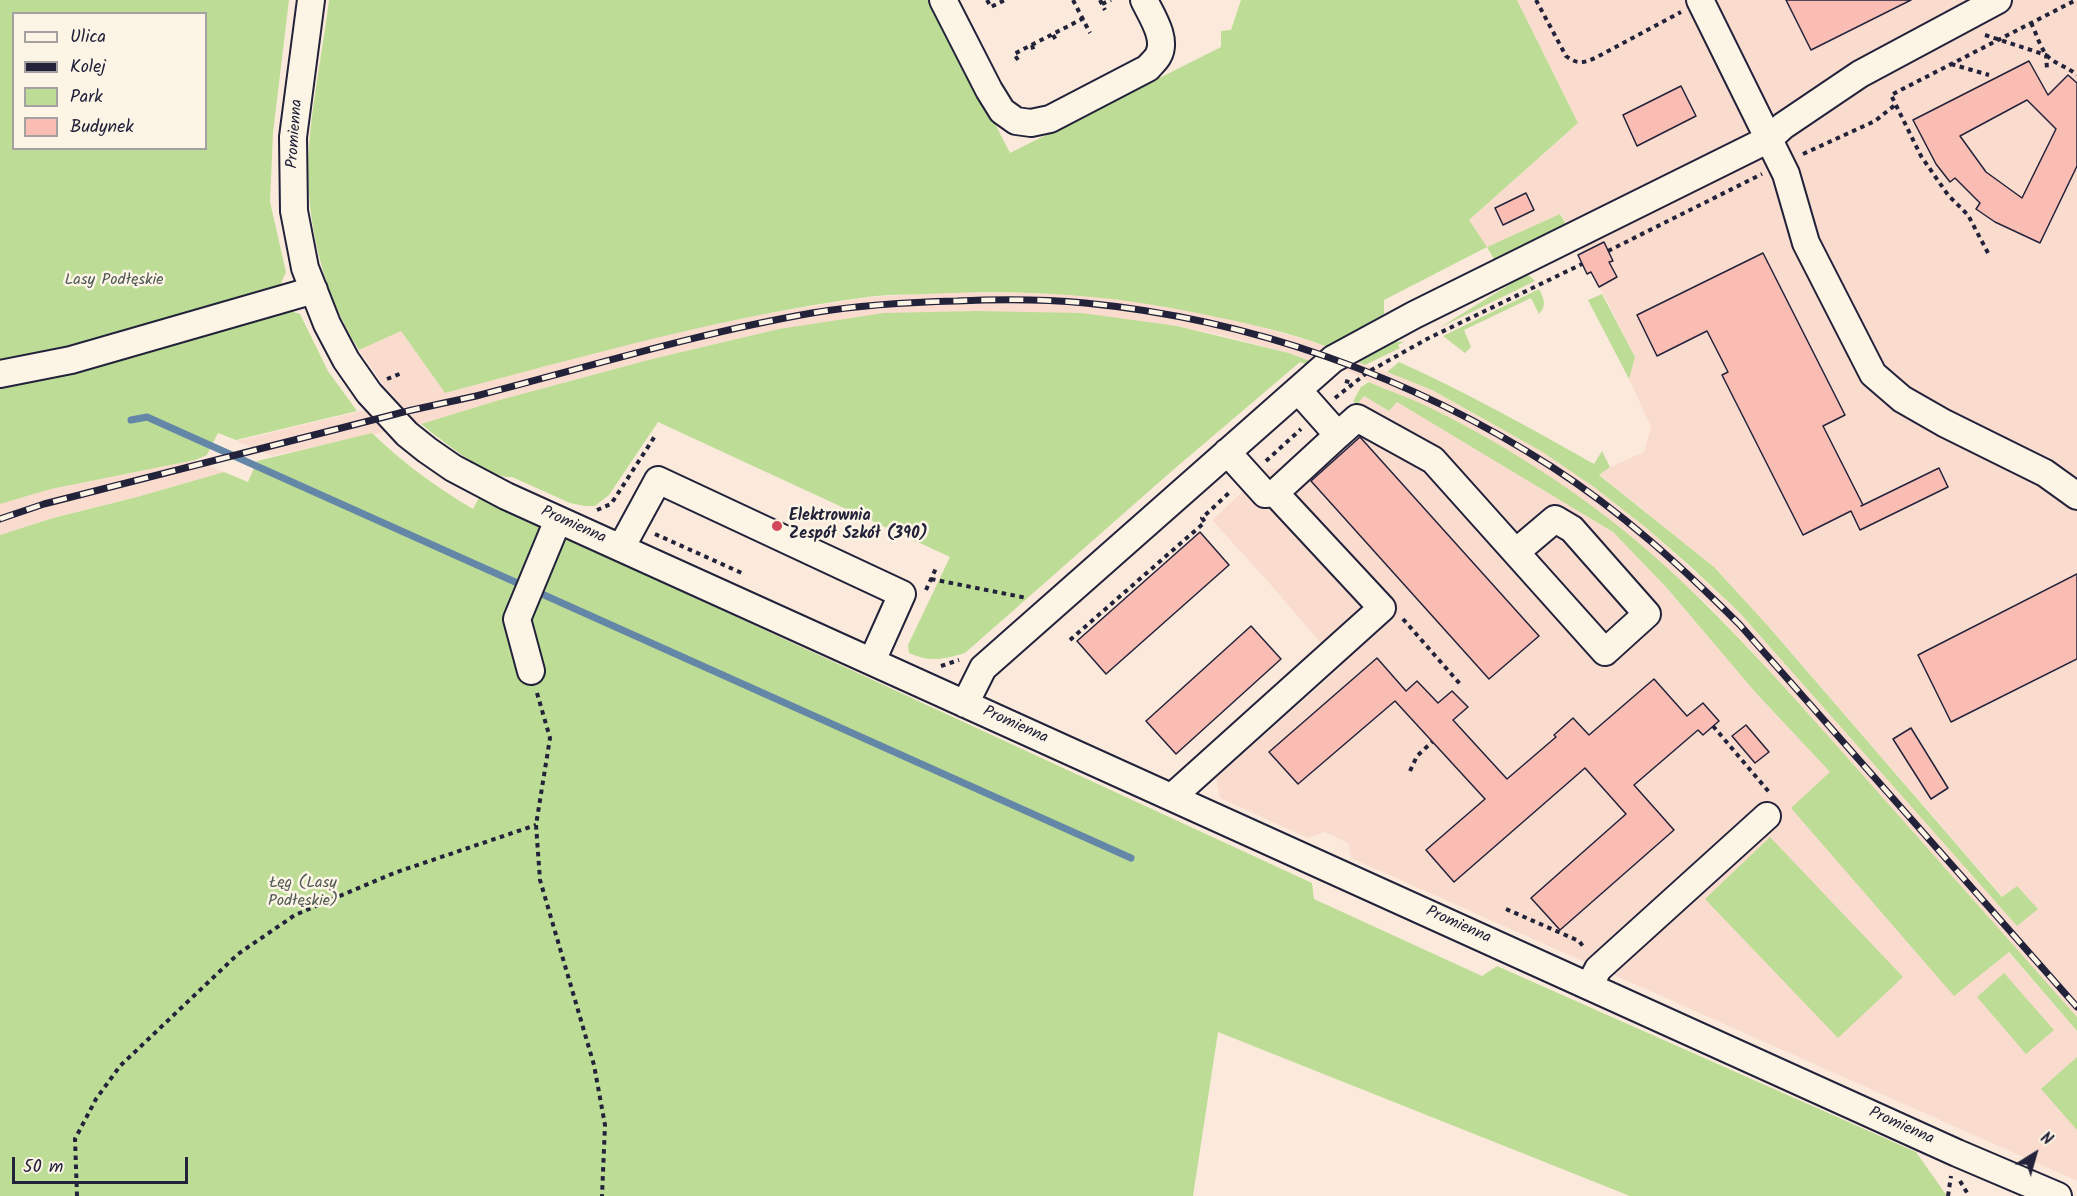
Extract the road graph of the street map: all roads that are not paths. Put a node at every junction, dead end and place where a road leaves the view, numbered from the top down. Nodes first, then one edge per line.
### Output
1 (311, 0) edge
2 (943, 0) edge
3 (1144, 0) edge
4 (1998, 0) edge
5 (1693, 4) edge
6 (1769, 139) junction
7 (314, 290) junction
8 (0, 374) edge
9 (1298, 390) junction
10 (1338, 435) junction
11 (1227, 452) junction
12 (1275, 493) junction
13 (2077, 496) edge
14 (558, 520) junction
15 (621, 548) junction
16 (1516, 552) junction
17 (872, 661) junction
18 (531, 671) road end
19 (965, 704) junction
20 (1172, 797) junction
21 (1770, 806) road end
22 (1590, 985) junction
23 (2058, 1196) edge

1 - 7 street, Promienna
2 - 3 street
4 - 6 street
5 - 6 street
6 - 9 street
6 - 13 street
7 - 8 street
7 - 14 street, Promienna
9 - 10 street
9 - 11 street
10 - 12 street
10 - 16 street
11 - 12 street
11 - 19 street
12 - 20 street
14 - 15 street, Promienna
14 - 18 street
15 - 17 street, Promienna
15 - 17 street
16 - 16 street
17 - 19 street, Promienna
19 - 20 street, Promienna
20 - 22 street, Promienna
21 - 22 street
22 - 23 street, Promienna

